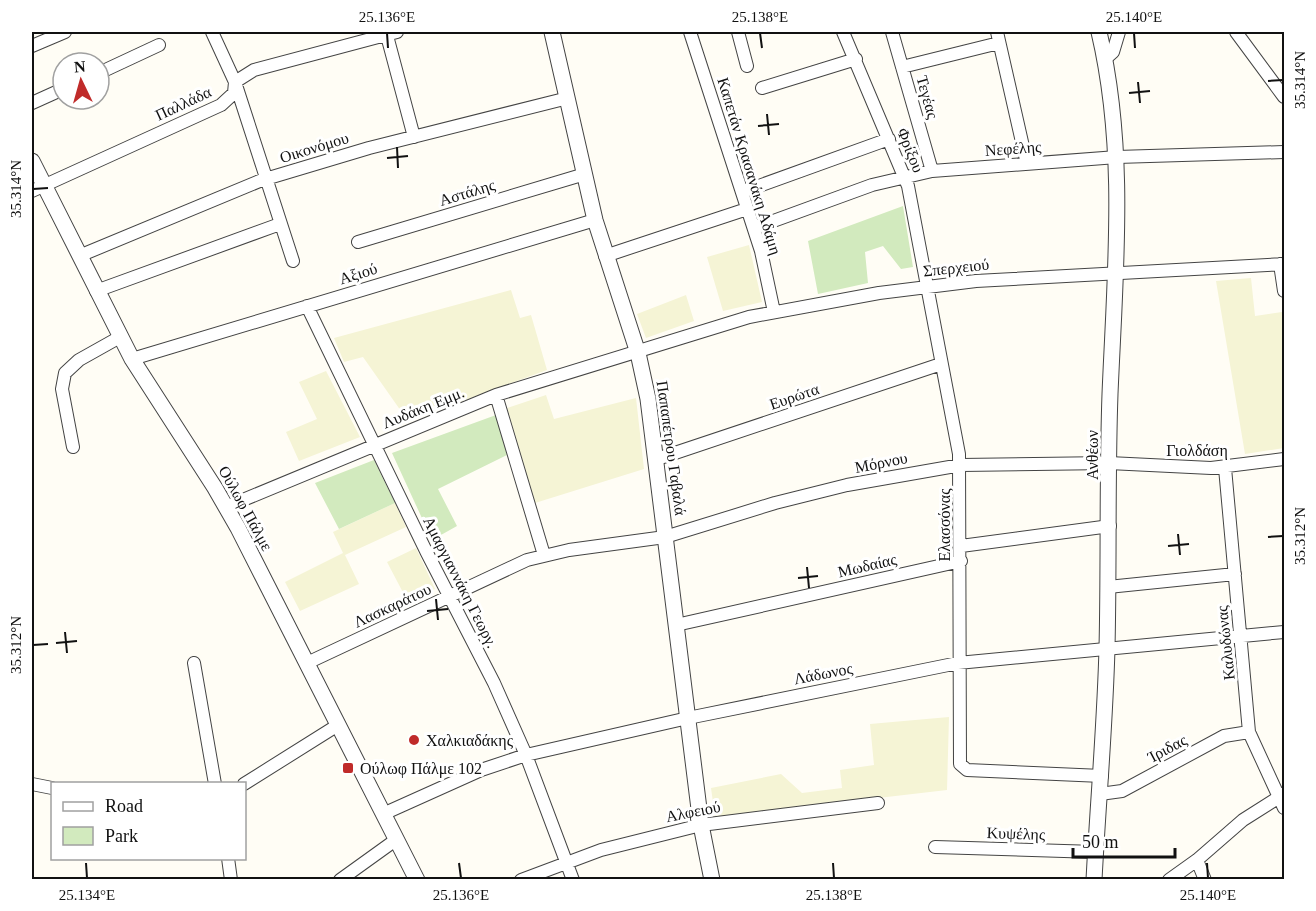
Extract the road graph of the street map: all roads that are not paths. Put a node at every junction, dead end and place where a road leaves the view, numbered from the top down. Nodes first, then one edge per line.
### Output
1 (64, 32) edge
2 (212, 32) edge
3 (390, 32) edge
4 (552, 32) edge
5 (690, 32) edge
6 (738, 32) edge
7 (843, 32) edge
8 (892, 32) edge
9 (1099, 32) edge
10 (1119, 32) edge
11 (1236, 32) edge
12 (998, 37) edge
13 (159, 45) dead end
14 (32, 46) edge
15 (856, 59) junction
16 (1104, 60) junction
17 (747, 66) dead end
18 (111, 67) edge
19 (902, 67) junction
20 (235, 82) junction
21 (762, 88) dead end
22 (51, 94) edge
23 (1284, 97) edge
24 (568, 98) junction
25 (32, 103) edge
26 (414, 137) junction
27 (889, 139) junction
28 (1284, 152) edge
29 (1117, 158) junction
30 (32, 161) edge
31 (1027, 164) junction
32 (932, 171) junction
33 (585, 174) junction
34 (904, 176) junction
35 (265, 179) junction
36 (38, 188) edge
37 (742, 192) junction
38 (747, 209) junction
39 (595, 220) junction
40 (280, 224) junction
41 (754, 228) junction
42 (358, 242) dead end
43 (79, 256) junction
44 (605, 256) junction
45 (293, 261) dead end
46 (1282, 264) edge
47 (1116, 271) junction
48 (927, 286) junction
49 (96, 291) junction
50 (1284, 291) edge
51 (307, 306) junction
52 (774, 312) junction
53 (120, 337) junction
54 (638, 352) junction
55 (132, 359) junction
56 (941, 364) junction
57 (496, 395) junction
58 (375, 445) junction
59 (73, 447) dead end
60 (657, 459) junction
61 (1284, 459) edge
62 (1109, 463) junction
63 (960, 465) junction
64 (1225, 468) junction
65 (226, 507) junction
66 (1110, 526) junction
67 (665, 537) junction
68 (961, 546) junction
69 (544, 555) junction
70 (961, 561) junction
71 (1235, 574) junction
72 (1108, 588) junction
73 (450, 596) junction
74 (676, 625) junction
75 (1284, 632) edge
76 (1241, 636) junction
77 (1107, 649) junction
78 (194, 663) dead end
79 (307, 663) junction
80 (958, 663) junction
81 (688, 718) junction
82 (338, 725) junction
83 (1249, 732) junction
84 (526, 755) junction
85 (1102, 776) junction
86 (215, 782) edge
87 (246, 783) edge
88 (32, 784) edge
89 (51, 788) edge
90 (1100, 794) junction
91 (1283, 800) edge
92 (878, 803) dead end
93 (383, 814) junction
94 (702, 825) junction
95 (396, 839) junction
96 (935, 847) dead end
97 (1096, 852) junction
98 (228, 860) edge
99 (1197, 860) junction
100 (567, 862) junction
101 (231, 879) edge
102 (340, 879) edge
103 (417, 879) edge
104 (521, 879) edge
105 (573, 879) edge
106 (712, 879) edge
107 (1094, 879) edge
108 (1169, 879) edge
109 (1205, 879) edge

1 - 14 street
2 - 20 street
3 - 20 street, Παλλάδα
3 - 26 street
4 - 24 street, Παπαπέτρου Γαβαλά
5 - 37 street, Καπετάν Κρασανάκη Αδάμη
6 - 17 street
7 - 15 street, Φρίξου
8 - 19 street, Τεγέας
9 - 16 street, Ανθέων
10 - 16 street
11 - 23 street
12 - 19 street
12 - 31 street
13 - 18 street
15 - 21 street
15 - 27 street, Φρίξου
16 - 29 street, Ανθέων
19 - 32 street, Τεγέας
20 - 35 street
20 - 36 street, Παλλάδα
22 - 25 street
24 - 26 street, Οικονόμου
24 - 33 street, Παπαπέτρου Γαβαλά
26 - 35 street, Οικονόμου
27 - 34 street, Φρίξου
27 - 37 street
28 - 29 street, Νεφέλης
29 - 31 street, Νεφέλης
29 - 47 street, Ανθέων
30 - 36 street, Ούλωφ Πάλμε
31 - 32 street, Νεφέλης
32 - 34 street, Νεφέλης
33 - 39 street, Παπαπέτρου Γαβαλά
33 - 42 street, Αστάλης
34 - 41 street, Νεφέλης
34 - 48 street, Φρίξου
35 - 40 street
35 - 43 street, Οικονόμου
36 - 43 street, Ούλωφ Πάλμε
37 - 38 street, Καπετάν Κρασανάκη Αδάμη
38 - 41 street, Καπετάν Κρασανάκη Αδάμη
38 - 44 street
39 - 44 street, Παπαπέτρου Γαβαλά
39 - 51 street, Αξιού
40 - 45 street
40 - 49 street
41 - 52 street, Καπετάν Κρασανάκη Αδάμη
43 - 49 street, Ούλωφ Πάλμε
44 - 54 street, Παπαπέτρου Γαβαλά
46 - 47 street, Σπερχειού
46 - 50 street
47 - 48 street, Σπερχειού
47 - 62 street, Ανθέων
48 - 52 street, Σπερχειού
48 - 56 street, Ελασσόνας
49 - 53 street, Ούλωφ Πάλμε
51 - 55 street, Αξιού
51 - 58 street, Αμαργιαννάκη Γεωργ.
52 - 54 street, Σπερχειού
53 - 55 street, Ούλωφ Πάλμε
53 - 59 street
54 - 57 street, Λυδάκη Εμμ.
54 - 60 street, Παπαπέτρου Γαβαλά
55 - 65 street, Ούλωφ Πάλμε
56 - 60 street, Ευρώτα
56 - 63 street, Ελασσόνας
57 - 58 street, Λυδάκη Εμμ.
57 - 69 street
58 - 65 street, Λυδάκη Εμμ.
58 - 73 street, Αμαργιαννάκη Γεωργ.
60 - 67 street, Παπαπέτρου Γαβαλά
61 - 64 street, Γιολδάση
62 - 63 street, Μόρνου
62 - 64 street, Γιολδάση
62 - 66 street, Ανθέων
63 - 67 street, Μόρνου
63 - 68 street, Ελασσόνας
64 - 71 street, Καλυδώνας
65 - 79 street, Ούλωφ Πάλμε
66 - 68 street
66 - 72 street, Ανθέων
67 - 69 street, Λασκαράτου
67 - 74 street, Παπαπέτρου Γαβαλά
68 - 70 street, Ελασσόνας
69 - 73 street, Λασκαράτου
70 - 74 street, Μωδαίας
70 - 80 street, Ελασσόνας
71 - 72 street
71 - 76 street, Καλυδώνας
72 - 77 street, Ανθέων
73 - 79 street, Λασκαράτου
73 - 84 street, Αμαργιαννάκη Γεωργ.
74 - 81 street, Παπαπέτρου Γαβαλά
75 - 76 street, Λάδωνος
76 - 77 street, Λάδωνος
76 - 83 street, Καλυδώνας
77 - 80 street, Λάδωνος
77 - 85 street, Ανθέων
78 - 86 street
79 - 82 street, Ούλωφ Πάλμε
80 - 81 street, Λάδωνος
80 - 85 street, Ελασσόνας
81 - 84 street, Λάδωνος
81 - 94 street, Παπαπέτρου Γαβαλά
82 - 87 street
82 - 93 street, Ούλωφ Πάλμε
83 - 90 street, Ίριδας
83 - 91 street, Καλυδώνας
84 - 93 street, Λάδωνος
84 - 100 street, Αμαργιαννάκη Γεωργ.
85 - 90 street, Ανθέων
88 - 89 street
90 - 97 street, Ανθέων
91 - 99 street
92 - 94 street, Αλφειού
93 - 95 street, Ούλωφ Πάλμε
94 - 100 street, Αλφειού
94 - 106 street, Παπαπέτρου Γαβαλά
95 - 102 street
95 - 103 street, Ούλωφ Πάλμε
96 - 97 street, Κυψέλης
97 - 107 street, Ανθέων
98 - 101 street
99 - 108 street
99 - 109 street
100 - 104 street, Αλφειού
100 - 105 street, Αμαργιαννάκη Γεωργ.

